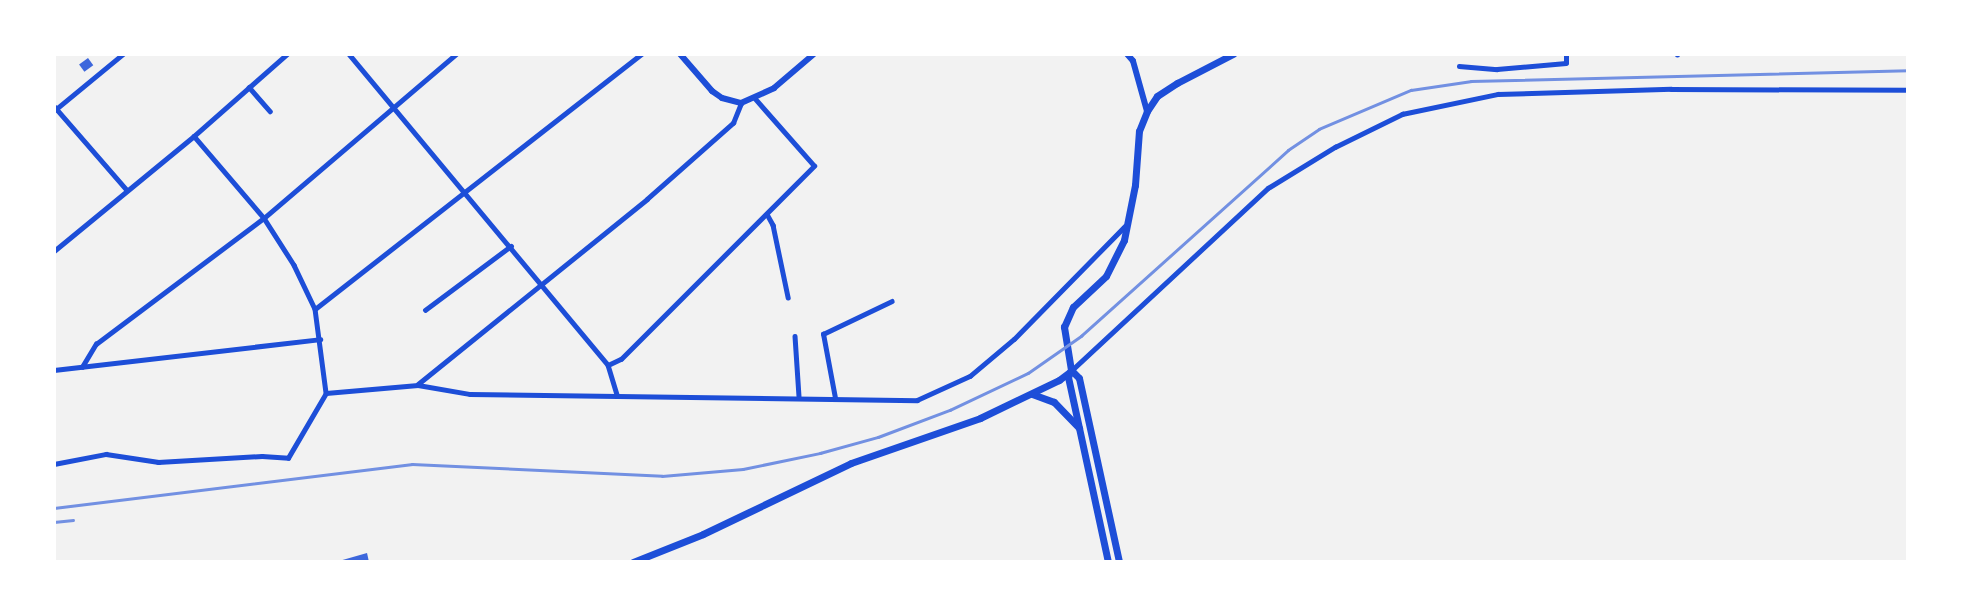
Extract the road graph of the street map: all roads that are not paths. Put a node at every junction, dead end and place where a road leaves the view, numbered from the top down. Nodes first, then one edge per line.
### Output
1 (123, 54) edge
2 (287, 54) edge
3 (349, 54) edge
4 (456, 54) edge
5 (641, 54) edge
6 (680, 54) edge
7 (814, 54) edge
8 (1127, 54) edge
9 (1233, 54) edge
10 (1566, 54) edge
11 (1459, 66) dead end
12 (249, 87) junction
13 (1908, 90) edge
14 (755, 99) junction
15 (741, 103) junction
16 (394, 106) junction
17 (55, 108) edge
18 (270, 111) dead end
19 (1147, 111) junction
20 (194, 136) junction
21 (127, 190) junction
22 (466, 193) junction
23 (767, 214) junction
24 (264, 218) junction
25 (1128, 223) junction
26 (511, 246) junction
27 (54, 251) edge
28 (543, 284) junction
29 (788, 297) dead end
30 (891, 301) dead end
31 (315, 309) junction
32 (425, 310) dead end
33 (794, 336) dead end
34 (320, 339) junction
35 (608, 365) junction
36 (82, 367) junction
37 (55, 369) edge
38 (1071, 370) junction
39 (418, 385) junction
40 (326, 393) junction
41 (1031, 394) junction
42 (617, 395) junction
43 (799, 396) junction
44 (835, 398) junction
45 (1079, 428) junction
46 (54, 464) edge
47 (634, 562) edge
48 (1108, 562) edge
49 (1119, 562) edge

1 - 17 street
2 - 12 street
3 - 16 street
4 - 16 street
5 - 22 street
6 - 15 street
7 - 14 street
8 - 19 street
9 - 19 main road
10 - 11 street
12 - 18 street
12 - 20 street
13 - 38 street
14 - 15 street
14 - 23 street
15 - 28 street
16 - 22 street
16 - 24 street
17 - 21 street
19 - 25 main road
20 - 21 street
20 - 24 street
21 - 27 street
22 - 26 street
22 - 31 street
23 - 29 street
23 - 35 street
24 - 31 street
24 - 36 street
25 - 38 main road
25 - 44 street
26 - 28 street
26 - 32 street
28 - 35 street
28 - 39 street
30 - 44 street
31 - 34 street
33 - 43 street
34 - 36 street
34 - 40 street
35 - 42 street
36 - 37 street
38 - 41 main road
38 - 45 main road
38 - 49 main road
39 - 40 street
39 - 42 street
40 - 46 street
41 - 45 main road
41 - 47 main road
42 - 43 street
43 - 44 street
45 - 48 main road

